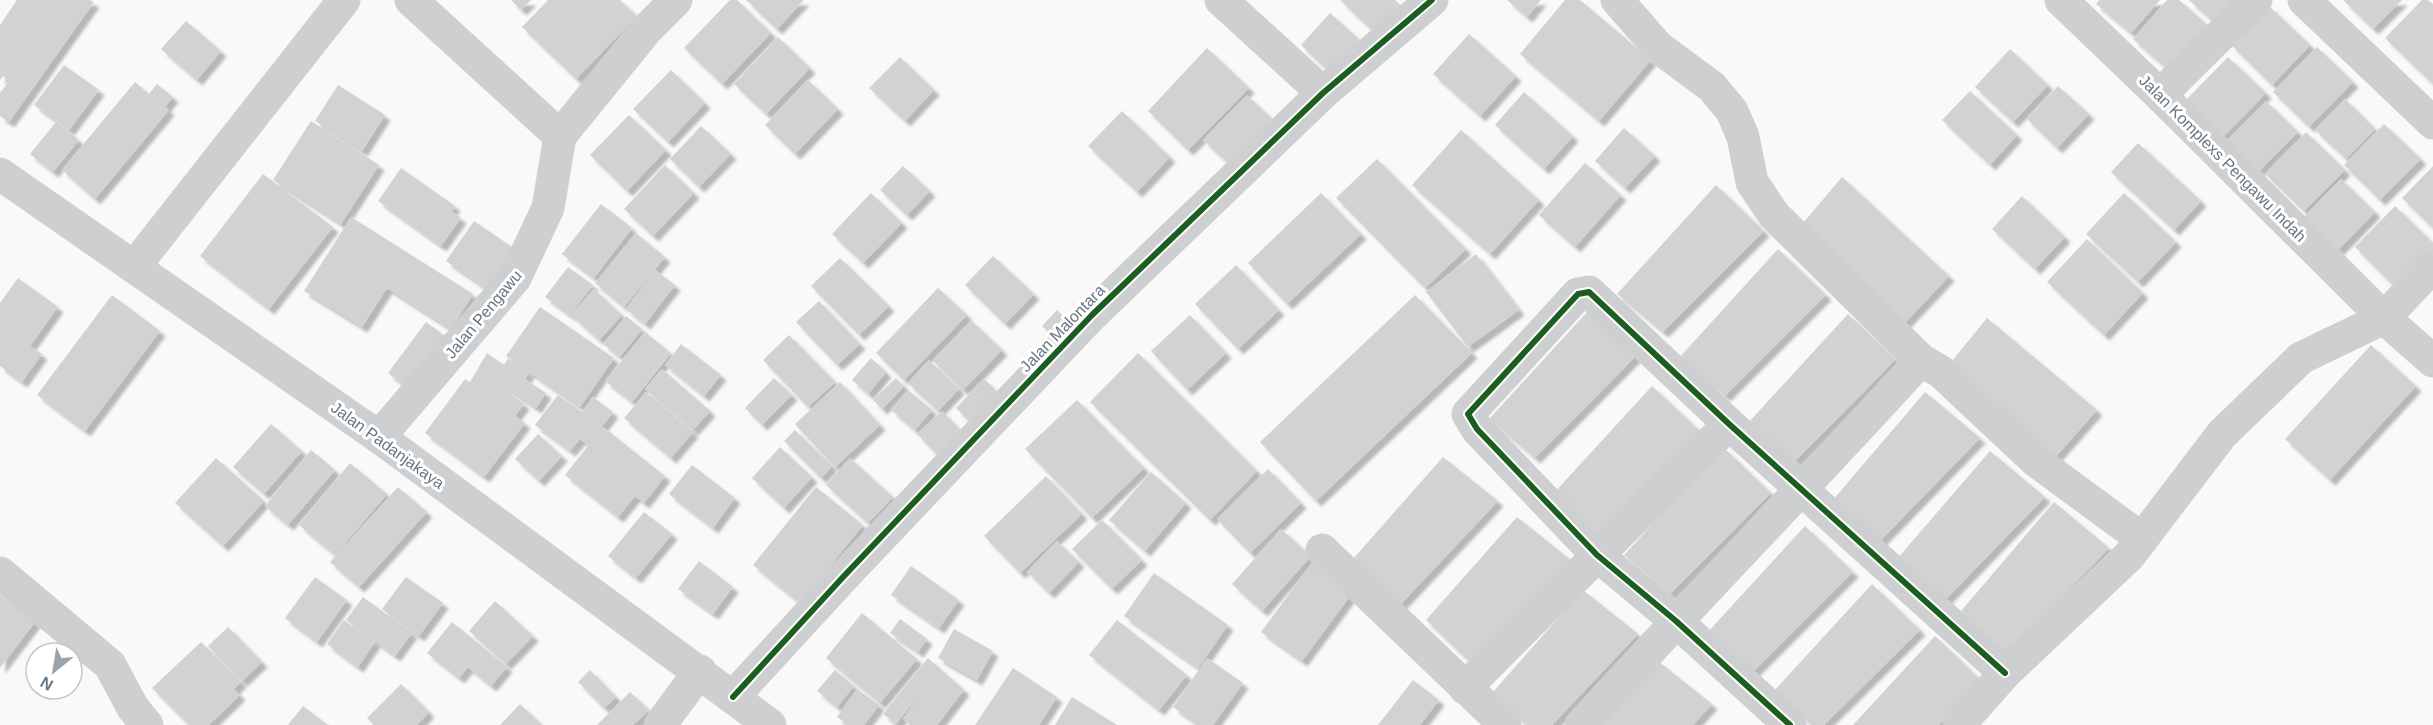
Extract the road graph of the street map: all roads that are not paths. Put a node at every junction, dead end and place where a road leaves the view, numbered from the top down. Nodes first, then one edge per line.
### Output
1 (344, 0) edge
2 (411, 0) edge
3 (675, 0) edge
4 (1221, 0) edge
5 (1431, 0) edge
6 (1617, 0) edge
7 (2061, 0) edge
8 (2256, 0) edge
9 (2304, 0) edge
10 (1323, 93) junction
11 (2160, 95) junction
12 (2433, 123) edge
13 (560, 136) junction
14 (0, 174) edge
15 (2433, 266) edge
16 (134, 267) junction
17 (2384, 318) junction
18 (1921, 360) junction
19 (2433, 361) edge
20 (1729, 424) junction
21 (379, 437) junction
22 (1803, 489) junction
23 (2142, 539) junction
24 (1322, 550) dead end
25 (1597, 555) junction
26 (0, 573) edge
27 (1676, 621) junction
28 (700, 671) junction
29 (2005, 673) junction
30 (1465, 688) junction
31 (733, 697) junction
32 (147, 725) edge
33 (660, 725) edge
34 (770, 725) edge
35 (1505, 725) edge
36 (1581, 725) edge
37 (1790, 725) edge
38 (1959, 725) edge

1 - 16 street
2 - 13 street
3 - 13 street
4 - 10 street
5 - 10 street, Jalan Malontara
6 - 18 street
7 - 11 street, Jalan Komplexs Pengawu Indah
8 - 11 street
9 - 12 street
10 - 31 street, Jalan Malontara
11 - 17 street, Jalan Komplexs Pengawu Indah
13 - 21 street, Jalan Pengawu
14 - 16 street, Jalan Padanjakaya
15 - 17 street
16 - 21 street, Jalan Padanjakaya
17 - 19 street, Jalan Komplexs Pengawu Indah
17 - 23 street
18 - 22 street
18 - 23 street
20 - 22 street
20 - 25 street
20 - 25 street
21 - 28 street, Jalan Padanjakaya
22 - 27 street
22 - 29 street
23 - 29 street
24 - 30 street
25 - 27 street
25 - 30 street
26 - 32 street
27 - 36 street
27 - 37 street
28 - 31 street, Jalan Padanjakaya
28 - 33 street
29 - 38 street
30 - 35 street
31 - 34 street, Jalan Padanjakaya

